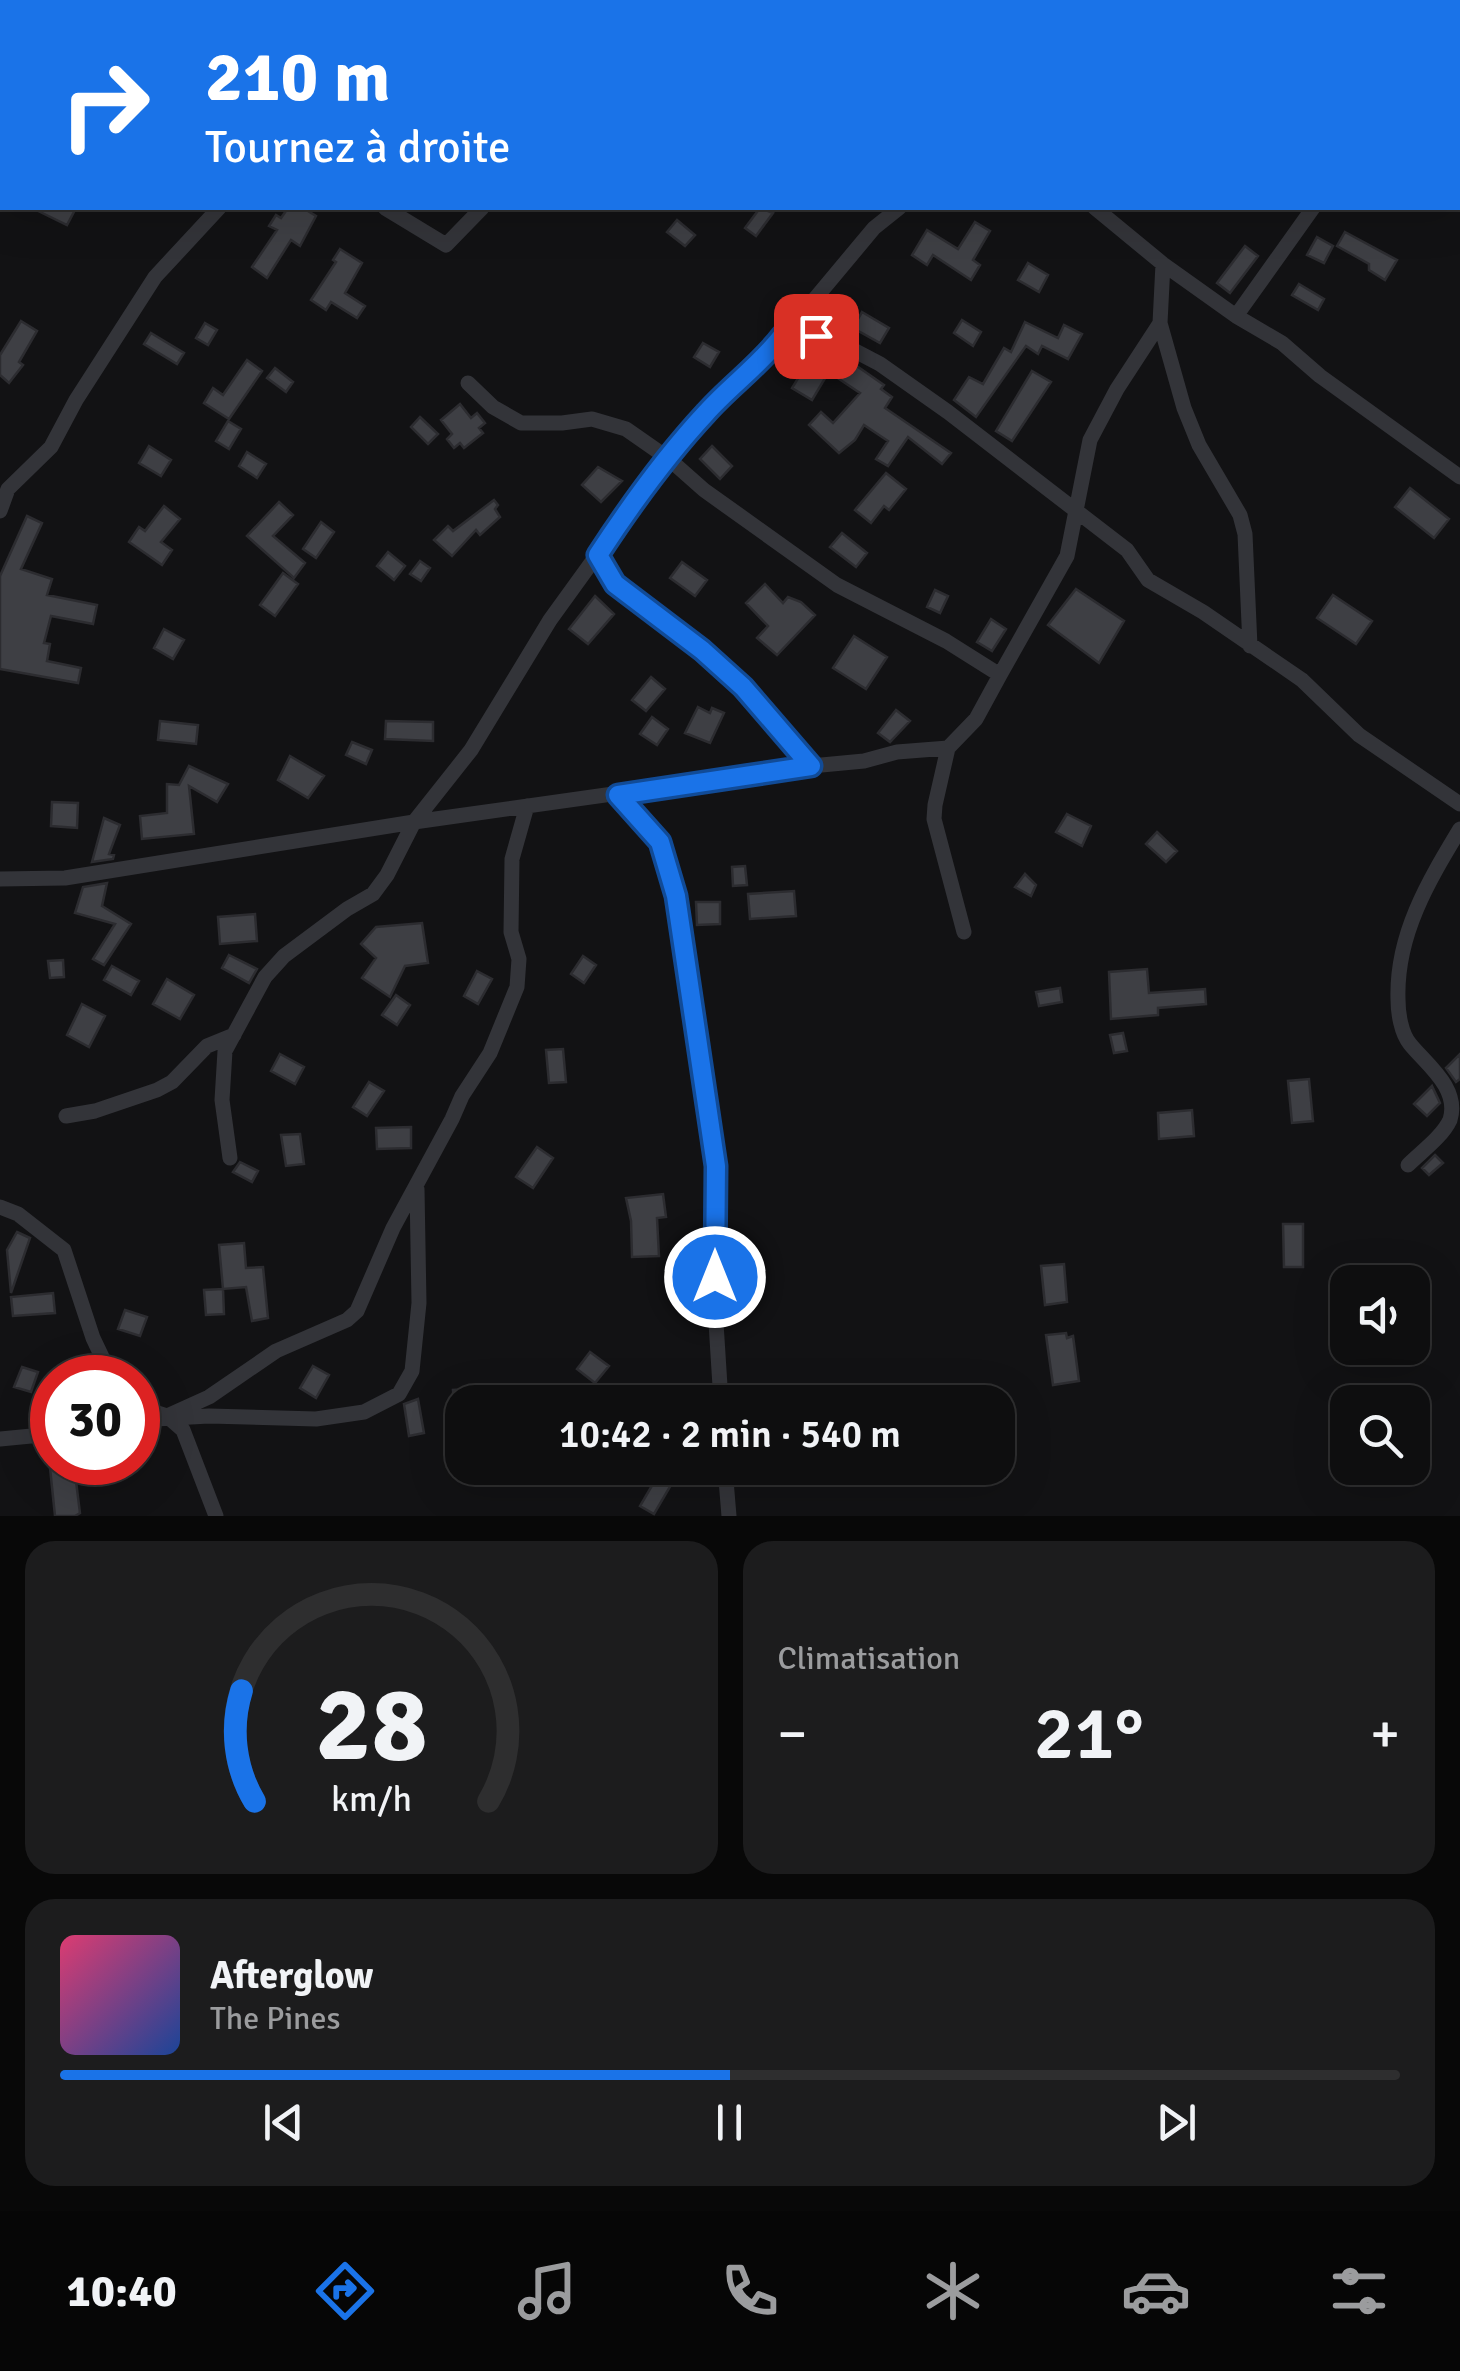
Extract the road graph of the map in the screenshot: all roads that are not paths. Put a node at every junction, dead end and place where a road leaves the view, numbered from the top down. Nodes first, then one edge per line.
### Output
1 (217, 210) edge
2 (388, 210) edge
3 (480, 210) edge
4 (897, 210) edge
5 (1097, 210) edge
6 (1312, 210) edge
7 (1164, 264) junction
8 (1236, 316) junction
9 (1160, 323) junction
10 (782, 336) junction
11 (468, 382) dead end
12 (670, 460) junction
13 (1460, 477) edge
14 (4, 492) edge
15 (0, 511) edge
16 (1076, 512) junction
17 (598, 555) junction
18 (1250, 646) junction
19 (1000, 674) junction
20 (948, 748) junction
21 (811, 766) junction
22 (618, 795) junction
23 (1460, 804) edge
24 (527, 806) junction
25 (414, 822) junction
26 (1460, 829) edge
27 (0, 879) edge
28 (964, 932) dead end
29 (234, 1034) junction
30 (66, 1116) dead end
31 (230, 1158) dead end
32 (1408, 1165) dead end
33 (417, 1185) junction
34 (0, 1207) edge
35 (101, 1355) edge
36 (720, 1385) edge
37 (160, 1414) edge
38 (167, 1416) junction
39 (160, 1417) edge
40 (30, 1436) edge
41 (0, 1439) edge
42 (726, 1485) edge
43 (216, 1516) edge
44 (729, 1516) edge

1 - 14 street
2 - 3 street
4 - 10 street
5 - 7 street
6 - 8 street
7 - 8 street
7 - 9 street
8 - 13 street
9 - 16 street
9 - 18 street
10 - 12 street
10 - 16 street
11 - 12 street
12 - 17 street
12 - 19 street
14 - 15 street
16 - 18 street
16 - 19 street
17 - 21 street
17 - 25 street
18 - 23 street
19 - 20 street
20 - 21 street
20 - 28 street
21 - 22 street
22 - 24 street
22 - 36 street
24 - 25 street
24 - 33 street
25 - 27 street
25 - 29 street
26 - 32 street
29 - 30 street
29 - 31 street
33 - 38 street
33 - 38 street
34 - 35 street
37 - 38 street
38 - 39 street
38 - 43 street
40 - 41 street
42 - 44 street

